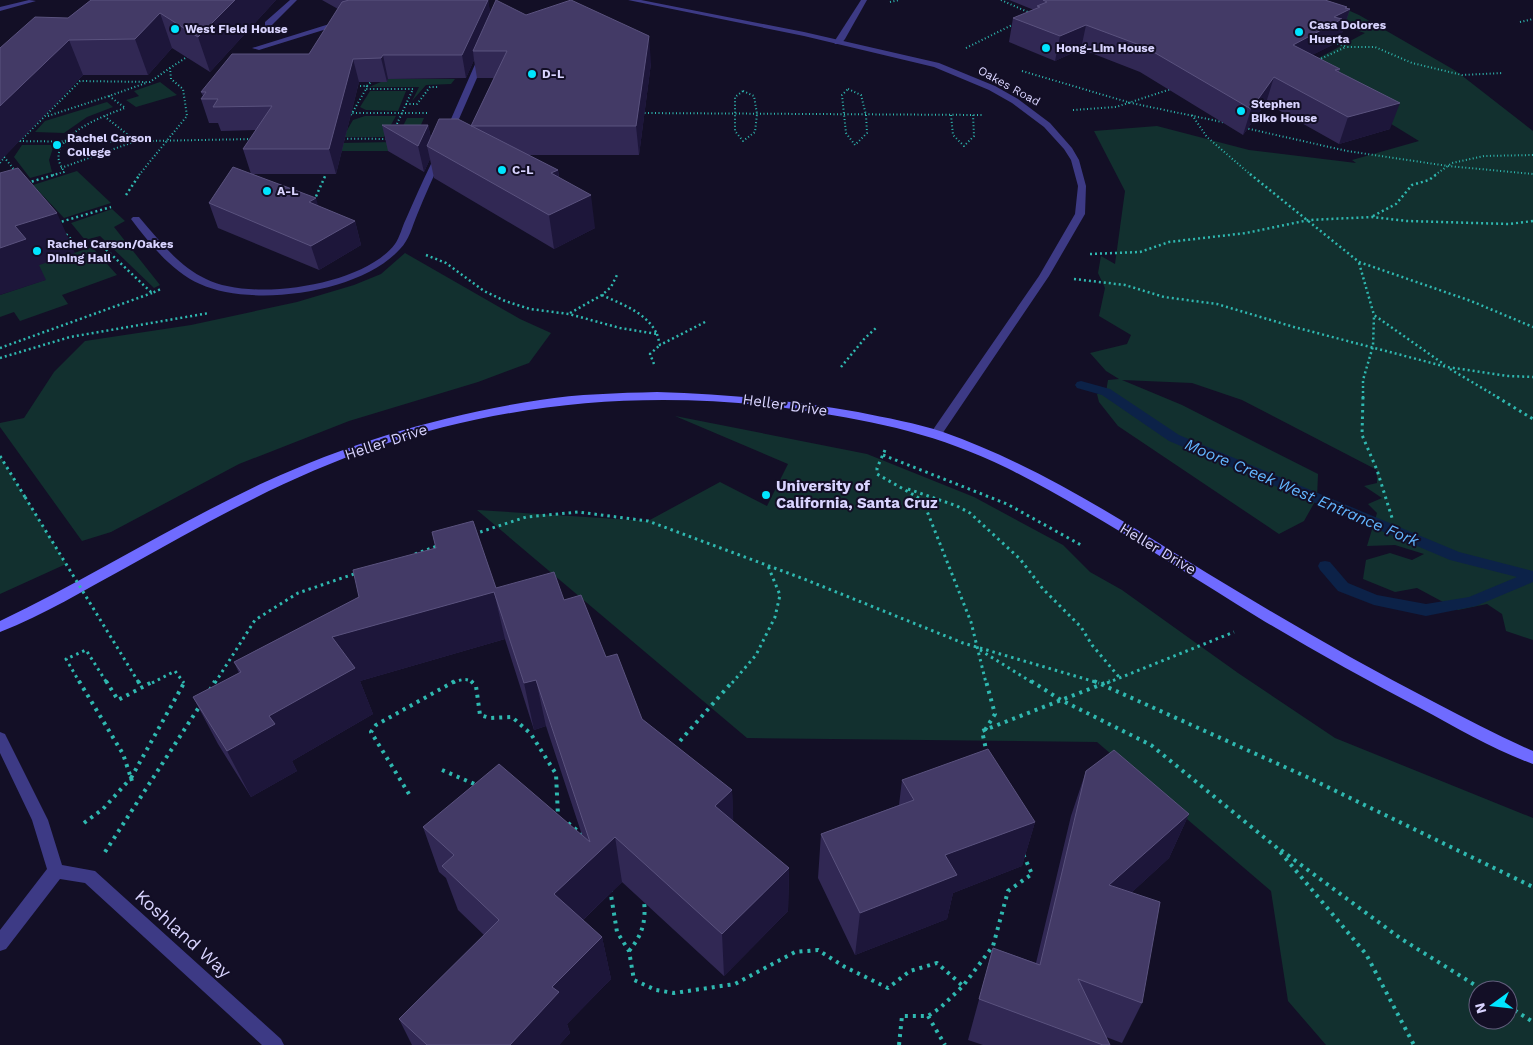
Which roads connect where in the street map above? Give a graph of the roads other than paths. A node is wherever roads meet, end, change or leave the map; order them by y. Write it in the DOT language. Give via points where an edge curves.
graph roads {
  1 [pos="294,0"];
  2 [pos="631,0"];
  3 [pos="864,0"];
  4 [pos="33,1"];
  5 [pos="0,9"];
  6 [pos="350,20"];
  7 [pos="268,24"];
  8 [pos="838,42"];
  9 [pos="488,43"];
  10 [pos="256,48"];
  11 [pos="136,219"];
  12 [pos="936,434"];
  13 [pos="0,627"];
  14 [pos="0,738"];
  15 [pos="1533,758"];
  16 [pos="56,871"];
  17 [pos="0,943"];
  18 [pos="275,1045"];
  1 -- 7 [label="street"];
  2 -- 8 [label="street, Oakes Road"];
  3 -- 8 [label="street"];
  4 -- 5 [label="street"];
  6 -- 10 [label="street"];
  8 -- 12 [label="street, Oakes Road" via="936,65 992,88 1047,125 1076,160 1082,186 1080,214 1044,276"];
  9 -- 11 [label="street" via="398,246 378,265 319,288 245,291 206,283 187,273"];
  12 -- 13 [label="main road, Heller Drive" via="898,423 812,408 749,398 698,395 582,397 502,410 370,445 259,490"];
  12 -- 15 [label="main road, Heller Drive" via="1038,479 1361,671"];
  14 -- 16 [label="street" via="40,820"];
  16 -- 17 [label="street"];
  16 -- 18 [label="street, Koshland Way" via="89,876"];
}
